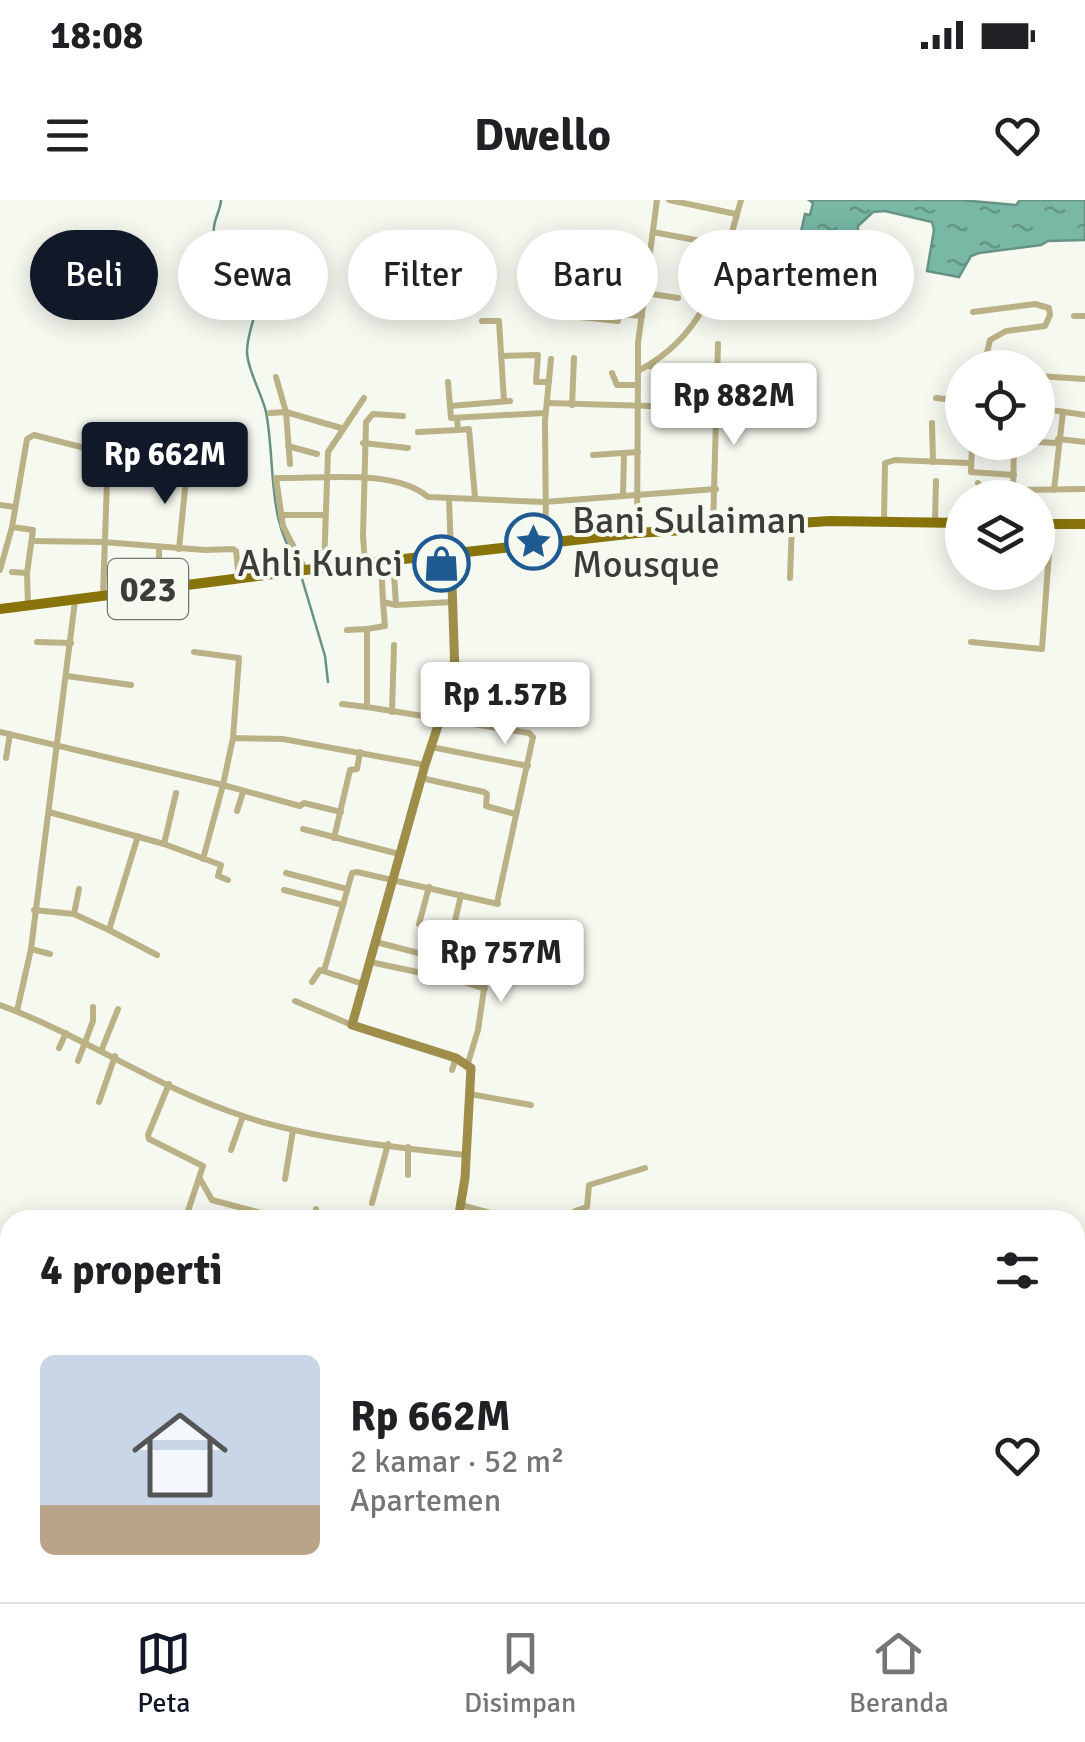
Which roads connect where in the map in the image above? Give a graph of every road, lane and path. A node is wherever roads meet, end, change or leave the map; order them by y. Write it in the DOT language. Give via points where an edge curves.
graph roads {
  1 [pos="658,200"];
  2 [pos="669,200"];
  3 [pos="740,200"];
  4 [pos="737,214"];
  5 [pos="652,230"];
  6 [pos="732,230"];
  7 [pos="658,295"];
  8 [pos="678,298"];
  9 [pos="973,312"];
  10 [pos="1074,316"];
  11 [pos="1085,316"];
  12 [pos="642,320"];
  13 [pos="697,320"];
  14 [pos="482,322"];
  15 [pos="718,344"];
  16 [pos="988,350"];
  17 [pos="502,356"];
  18 [pos="574,358"];
  19 [pos="551,359"];
  20 [pos="648,366"];
  21 [pos="638,372"];
  22 [pos="612,373"];
  23 [pos="716,376"];
  24 [pos="276,377"];
  25 [pos="1055,377"];
  26 [pos="1085,379"];
  27 [pos="448,382"];
  28 [pos="550,382"];
  29 [pos="756,382"];
  30 [pos="638,385"];
  31 [pos="364,398"];
  32 [pos="936,398"];
  33 [pos="945,399"];
  34 [pos="548,403"];
  35 [pos="639,404"];
  36 [pos="572,405"];
  37 [pos="450,406"];
  38 [pos="715,407"];
  39 [pos="751,409"];
  40 [pos="1055,411"];
  41 [pos="286,412"];
  42 [pos="1063,412"];
  43 [pos="270,413"];
  44 [pos="545,413"];
  45 [pos="1085,415"];
  46 [pos="404,416"];
  47 [pos="457,419"];
  48 [pos="932,423"];
  49 [pos="341,428"];
  50 [pos="458,430"];
  51 [pos="418,432"];
  52 [pos="1057,441"];
  53 [pos="1085,442"];
  54 [pos="363,443"];
  55 [pos="288,446"];
  56 [pos="408,448"];
  57 [pos="638,452"];
  58 [pos="108,454"];
  59 [pos="316,454"];
  60 [pos="624,454"];
  61 [pos="593,455"];
  62 [pos="969,460"];
  63 [pos="1014,460"];
  64 [pos="933,462"];
  65 [pos="969,463"];
  66 [pos="290,464"];
  67 [pos="187,470"];
  68 [pos="146,472"];
  69 [pos="1014,475"];
  70 [pos="324,478"];
  71 [pos="363,479"];
  72 [pos="1014,480"];
  73 [pos="1055,480"];
  74 [pos="936,481"];
  75 [pos="716,489"];
  76 [pos="1085,489"];
  77 [pos="1055,490"];
  78 [pos="636,494"];
  79 [pos="623,495"];
  80 [pos="475,497"];
  81 [pos="449,498"];
  82 [pos="544,502"];
  83 [pos="0,505"];
  84 [pos="14,507"];
  85 [pos="281,515"];
  86 [pos="324,516"];
  87 [pos="884,522"];
  88 [pos="935,522"];
  89 [pos="945,522"];
  90 [pos="792,523"];
  91 [pos="1055,524"];
  92 [pos="1085,524"];
  93 [pos="12,527"];
  94 [pos="713,528"];
  95 [pos="637,533"];
  96 [pos="32,540"];
  97 [pos="102,542"];
  98 [pos="546,544"];
  99 [pos="160,546"];
  100 [pos="179,548"];
  101 [pos="451,554"];
  102 [pos="387,561"];
  103 [pos="365,564"];
  104 [pos="324,567"];
  105 [pos="0,570"];
  106 [pos="302,570"];
  107 [pos="12,572"];
  108 [pos="27,573"];
  109 [pos="239,578"];
  110 [pos="790,578"];
  111 [pos="160,588"];
  112 [pos="1047,590"];
  113 [pos="103,596"];
  114 [pos="75,600"];
  115 [pos="384,602"];
  116 [pos="452,602"];
  117 [pos="28,605"];
  118 [pos="396,605"];
  119 [pos="0,609"];
  120 [pos="367,629"];
  121 [pos="347,630"];
  122 [pos="37,642"];
  123 [pos="971,642"];
  124 [pos="71,643"];
  125 [pos="394,645"];
  126 [pos="194,652"];
  127 [pos="66,676"];
  128 [pos="131,685"];
  129 [pos="342,704"];
  130 [pos="367,707"];
  131 [pos="392,712"];
  132 [pos="440,717"];
  133 [pos="0,732"];
  134 [pos="10,734"];
  135 [pos="233,738"];
  136 [pos="55,743"];
  137 [pos="431,748"];
  138 [pos="360,752"];
  139 [pos="6,758"];
  140 [pos="425,766"];
  141 [pos="528,766"];
  142 [pos="422,778"];
  143 [pos="223,785"];
  144 [pos="243,792"];
  145 [pos="176,793"];
  146 [pos="49,812"];
  147 [pos="237,812"];
  148 [pos="341,812"];
  149 [pos="515,814"];
  150 [pos="303,829"];
  151 [pos="138,836"];
  152 [pos="334,838"];
  153 [pos="164,844"];
  154 [pos="399,854"];
  155 [pos="204,859"];
  156 [pos="286,873"];
  157 [pos="228,880"];
  158 [pos="394,881"];
  159 [pos="429,887"];
  160 [pos="79,889"];
  161 [pos="347,889"];
  162 [pos="284,890"];
  163 [pos="461,894"];
  164 [pos="343,905"];
  165 [pos="34,910"];
  166 [pos="74,914"];
  167 [pos="420,924"];
  168 [pos="110,930"];
  169 [pos="491,940"];
  170 [pos="376,942"];
  171 [pos="31,948"];
  172 [pos="50,954"];
  173 [pos="157,954"];
  174 [pos="370,962"];
  175 [pos="422,970"];
  176 [pos="324,971"];
  177 [pos="446,975"];
  178 [pos="312,982"];
  179 [pos="363,984"];
  180 [pos="419,987"];
  181 [pos="485,989"];
  182 [pos="295,1001"];
  183 [pos="0,1005"];
  184 [pos="93,1007"];
  185 [pos="118,1009"];
  186 [pos="17,1011"];
  187 [pos="352,1025"];
  188 [pos="66,1032"];
  189 [pos="86,1042"];
  190 [pos="59,1048"];
  191 [pos="102,1049"];
  192 [pos="115,1056"];
  193 [pos="456,1058"];
  194 [pos="78,1060"];
  195 [pos="468,1062"];
  196 [pos="452,1070"];
  197 [pos="169,1084"];
  198 [pos="470,1094"];
  199 [pos="99,1102"];
  200 [pos="531,1106"];
  201 [pos="243,1116"];
  202 [pos="293,1130"];
  203 [pos="388,1144"];
  204 [pos="408,1147"];
  205 [pos="231,1150"];
  206 [pos="461,1155"];
  207 [pos="645,1168"];
  208 [pos="408,1174"];
  209 [pos="200,1179"];
  210 [pos="285,1179"];
  211 [pos="372,1202"];
  212 [pos="461,1205"];
  213 [pos="189,1210"];
  214 [pos="238,1210"];
  215 [pos="460,1210"];
  216 [pos="479,1210"];
  217 [pos="578,1210"];
  1 -- 5 [label="street"];
  2 -- 4 [label="street"];
  3 -- 4 [label="street"];
  4 -- 6 [label="street"];
  7 -- 8 [label="street"];
  9 -- 16 [label="street" via="1049,308 1045,326 1006,331 990,340"];
  10 -- 11 [label="street"];
  12 -- 21 [label="street"];
  13 -- 20 [label="street"];
  14 -- 17 [label="street" via="499,321"];
  15 -- 23 [label="street"];
  17 -- 28 [label="street" via="537,354 536,382"];
  17 -- 37 [label="street" via="507,401"];
  18 -- 36 [label="street"];
  19 -- 28 [label="street"];
  20 -- 21 [label="street"];
  20 -- 23 [label="street"];
  21 -- 30 [label="street"];
  22 -- 30 [label="street" via="617,384"];
  23 -- 29 [label="street"];
  23 -- 38 [label="street"];
  24 -- 41 [label="street"];
  25 -- 26 [label="street"];
  27 -- 37 [label="street"];
  28 -- 34 [label="street"];
  30 -- 35 [label="street"];
  31 -- 49 [label="street"];
  32 -- 33 [label="street"];
  34 -- 36 [label="street"];
  34 -- 44 [label="street"];
  35 -- 36 [label="street"];
  35 -- 38 [label="street"];
  35 -- 57 [label="street"];
  37 -- 47 [label="street"];
  38 -- 39 [label="street"];
  38 -- 75 [label="street"];
  40 -- 42 [label="street"];
  41 -- 43 [label="street"];
  41 -- 49 [label="street"];
  41 -- 55 [label="street"];
  42 -- 45 [label="street"];
  42 -- 52 [label="street"];
  44 -- 47 [label="street"];
  44 -- 82 [label="street"];
  46 -- 54 [label="street" via="368,416"];
  47 -- 50 [label="street"];
  48 -- 64 [label="street"];
  49 -- 70 [label="street"];
  50 -- 51 [label="street"];
  50 -- 80 [label="street" via="470,429"];
  52 -- 53 [label="street"];
  52 -- 73 [label="street"];
  54 -- 56 [label="street"];
  54 -- 71 [label="street"];
  55 -- 59 [label="street"];
  55 -- 66 [label="street"];
  57 -- 60 [label="street"];
  57 -- 78 [label="street"];
  58 -- 68 [label="street" via="136,460"];
  58 -- 84 [label="street" via="30,436"];
  58 -- 97 [label="street"];
  60 -- 61 [label="street"];
  60 -- 79 [label="street"];
  62 -- 65 [label="street"];
  63 -- 69 [label="street"];
  64 -- 65 [label="street"];
  64 -- 87 [label="street" via="885,463"];
  65 -- 69 [label="street" via="974,473"];
  67 -- 100 [label="street"];
  69 -- 72 [label="street"];
  70 -- 71 [label="street"];
  70 -- 85 [label="street" via="276,478"];
  70 -- 86 [label="street"];
  71 -- 81 [label="street"];
  71 -- 103 [label="street"];
  74 -- 88 [label="street"];
  75 -- 78 [label="street"];
  75 -- 94 [label="street"];
  76 -- 77 [label="street"];
  78 -- 79 [label="street"];
  78 -- 95 [label="street"];
  79 -- 82 [label="street"];
  80 -- 81 [label="street"];
  80 -- 82 [label="street"];
  81 -- 101 [label="street"];
  82 -- 98 [label="street"];
  83 -- 84 [label="street"];
  84 -- 93 [label="street"];
  85 -- 86 [label="street"];
  85 -- 106 [label="street"];
  86 -- 104 [label="street"];
  87 -- 88 [label="main road, 023"];
  87 -- 90 [label="main road, 023"];
  88 -- 89 [label="main road, 023"];
  90 -- 94 [label="main road, 023"];
  90 -- 110 [label="street"];
  91 -- 92 [label="main road"];
  93 -- 96 [label="street" via="32,529"];
  93 -- 105 [label="street"];
  94 -- 95 [label="main road, 023"];
  95 -- 98 [label="main road, 023"];
  96 -- 97 [label="street"];
  96 -- 108 [label="street"];
  97 -- 99 [label="street"];
  97 -- 113 [label="street"];
  98 -- 101 [label="main road, 023"];
  99 -- 100 [label="street"];
  99 -- 111 [label="street"];
  100 -- 109 [label="street" via="234,549"];
  101 -- 102 [label="main road, 023"];
  101 -- 116 [label="street"];
  102 -- 103 [label="main road, 023"];
  102 -- 115 [label="street"];
  102 -- 118 [label="street"];
  103 -- 104 [label="main road, 023"];
  104 -- 106 [label="main road, 023"];
  106 -- 109 [label="main road, 023"];
  107 -- 108 [label="street"];
  108 -- 117 [label="street"];
  109 -- 111 [label="main road, 023"];
  111 -- 113 [label="main road, 023"];
  112 -- 123 [label="street" via="1042,649"];
  113 -- 114 [label="main road, 023"];
  114 -- 117 [label="main road, 023"];
  114 -- 124 [label="street"];
  115 -- 118 [label="street"];
  115 -- 120 [label="street" via="385,626"];
  116 -- 118 [label="street"];
  116 -- 132 [label="street" via="455,674"];
  117 -- 119 [label="main road, 023"];
  120 -- 121 [label="street"];
  120 -- 130 [label="street"];
  122 -- 124 [label="street"];
  124 -- 127 [label="street"];
  125 -- 131 [label="street"];
  126 -- 135 [label="street" via="239,658"];
  127 -- 128 [label="street"];
  127 -- 136 [label="street"];
  129 -- 130 [label="street"];
  130 -- 131 [label="street"];
  131 -- 132 [label="street"];
  132 -- 137 [label="street"];
  132 -- 141 [label="street" via="532,735"];
  133 -- 134 [label="street"];
  134 -- 136 [label="street"];
  134 -- 139 [label="street"];
  135 -- 138 [label="street"];
  135 -- 143 [label="street"];
  136 -- 143 [label="street"];
  136 -- 146 [label="street"];
  137 -- 140 [label="street"];
  137 -- 141 [label="street"];
  138 -- 140 [label="street"];
  138 -- 148 [label="street"];
  140 -- 142 [label="street"];
  141 -- 149 [label="street"];
  142 -- 149 [label="street" via="484,792 486,806"];
  142 -- 154 [label="street"];
  143 -- 144 [label="street"];
  143 -- 155 [label="street"];
  144 -- 147 [label="street"];
  144 -- 148 [label="street"];
  145 -- 153 [label="street"];
  146 -- 151 [label="street"];
  146 -- 165 [label="street"];
  148 -- 152 [label="street"];
  149 -- 163 [label="street" via="497,904"];
  150 -- 152 [label="street"];
  151 -- 153 [label="street"];
  151 -- 168 [label="street"];
  152 -- 154 [label="street"];
  153 -- 155 [label="street"];
  154 -- 158 [label="street"];
  155 -- 157 [label="street" via="220,865 219,877"];
  156 -- 161 [label="street"];
  158 -- 159 [label="street"];
  158 -- 161 [label="street" via="354,872"];
  158 -- 170 [label="street"];
  159 -- 163 [label="street"];
  159 -- 167 [label="street"];
  160 -- 166 [label="street"];
  161 -- 164 [label="street"];
  162 -- 164 [label="street"];
  163 -- 177 [label="street"];
  164 -- 176 [label="street"];
  165 -- 166 [label="street"];
  165 -- 171 [label="street"];
  166 -- 168 [label="street"];
  168 -- 173 [label="street"];
  169 -- 181 [label="street"];
  170 -- 174 [label="street"];
  170 -- 175 [label="street" via="426,954"];
  171 -- 172 [label="street"];
  171 -- 186 [label="street"];
  174 -- 175 [label="street"];
  174 -- 179 [label="street"];
  175 -- 177 [label="street"];
  175 -- 180 [label="street"];
  176 -- 178 [label="street"];
  176 -- 179 [label="street"];
  177 -- 181 [label="street"];
  179 -- 187 [label="street"];
  181 -- 195 [label="street"];
  182 -- 187 [label="street"];
  183 -- 186 [label="street"];
  184 -- 189 [label="street"];
  185 -- 191 [label="street"];
  186 -- 188 [label="street"];
  187 -- 193 [label="street"];
  188 -- 189 [label="street"];
  188 -- 190 [label="street"];
  189 -- 191 [label="street"];
  189 -- 194 [label="street"];
  191 -- 192 [label="street"];
  192 -- 197 [label="street"];
  192 -- 199 [label="street"];
  193 -- 195 [label="street"];
  193 -- 196 [label="street"];
  195 -- 198 [label="street"];
  197 -- 201 [label="street"];
  197 -- 209 [label="street" via="148,1137 201,1163"];
  198 -- 200 [label="street"];
  198 -- 206 [label="street"];
  201 -- 202 [label="street"];
  201 -- 205 [label="street"];
  202 -- 203 [label="street"];
  202 -- 210 [label="street"];
  203 -- 204 [label="street"];
  203 -- 211 [label="street"];
  204 -- 206 [label="street"];
  204 -- 208 [label="street"];
  206 -- 212 [label="street"];
  207 -- 217 [label="street" via="592,1183 587,1208"];
  209 -- 213 [label="street"];
  209 -- 214 [label="street" via="212,1200"];
  212 -- 215 [label="street"];
  212 -- 216 [label="street"];
}
